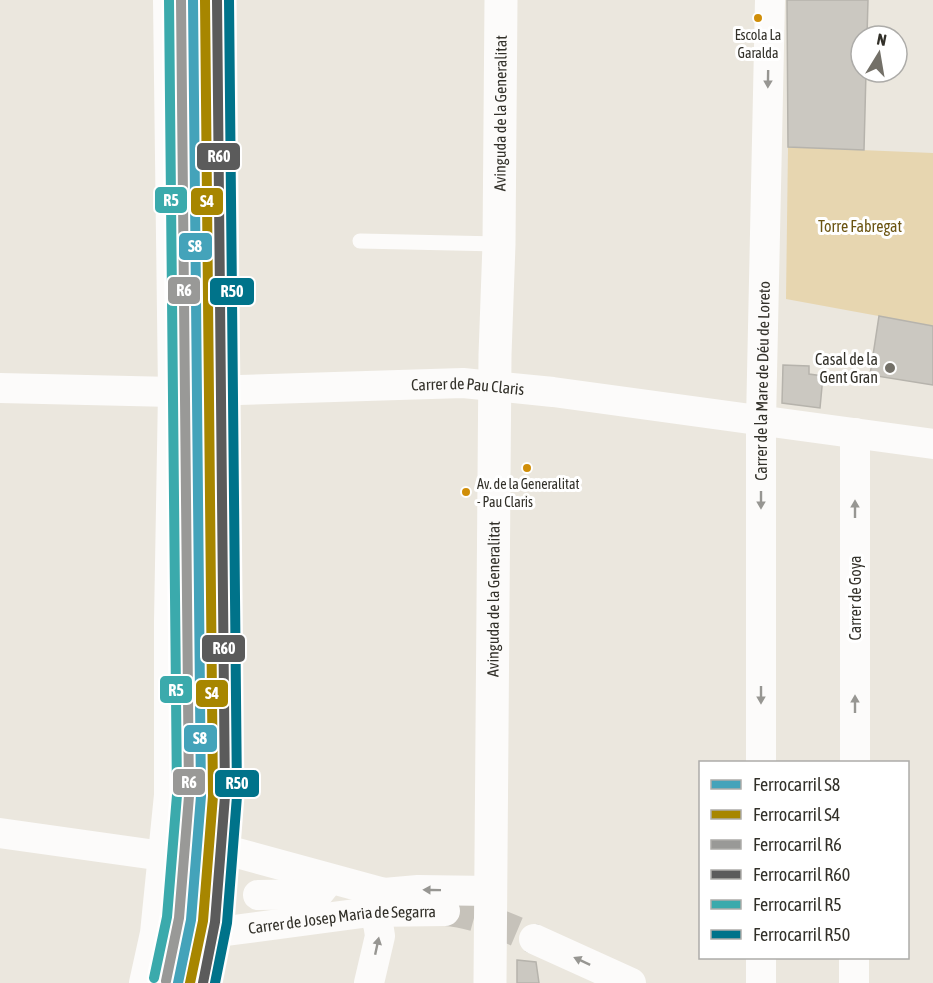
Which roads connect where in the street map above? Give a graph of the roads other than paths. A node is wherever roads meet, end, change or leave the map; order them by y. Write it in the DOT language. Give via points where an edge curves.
graph roads {
  1 [pos="168,0"];
  2 [pos="198,0"];
  3 [pos="216,0"];
  4 [pos="501,0"];
  5 [pos="770,0"];
  6 [pos="180,157"];
  7 [pos="360,241"];
  8 [pos="499,243"];
  9 [pos="494,386"];
  10 [pos="0,388"];
  11 [pos="194,391"];
  12 [pos="761,421"];
  13 [pos="855,433"];
  14 [pos="933,444"];
  15 [pos="761,761"];
  16 [pos="855,761"];
  17 [pos="0,833"];
  18 [pos="215,848"];
  19 [pos="163,856"];
  20 [pos="330,879"];
  21 [pos="491,891"];
  22 [pos="220,897"];
  23 [pos="370,912"];
  24 [pos="446,912"];
  25 [pos="203,934"];
  26 [pos="534,939"];
  27 [pos="761,959"];
  28 [pos="854,959"];
  29 [pos="144,983"];
  30 [pos="180,983"];
  31 [pos="195,983"];
  32 [pos="369,983"];
  33 [pos="490,983"];
  34 [pos="631,983"];
  35 [pos="761,983"];
  36 [pos="854,983"];
  1 -- 6 [label="street"];
  2 -- 6 [label="street" via="199,132"];
  3 -- 11 [label="street" via="214,275"];
  4 -- 8 [label="main road, Avinguda de la Generalitat"];
  5 -- 12 [label="street, Carrer de la Mare de Déu de Loreto, one-way"];
  6 -- 11 [label="street"];
  7 -- 8 [label="lane"];
  8 -- 9 [label="main road, Avinguda de la Generalitat"];
  9 -- 11 [label="street, Carrer de Pau Claris" via="463,383"];
  9 -- 12 [label="street, Carrer de Pau Claris"];
  9 -- 21 [label="main road, Avinguda de la Generalitat"];
  10 -- 11 [label="street, Carrer de Pau Claris"];
  11 -- 18 [label="street" via="225,623"];
  11 -- 19 [label="street" via="169,622 169,795"];
  11 -- 22 [label="street" via="199,578"];
  12 -- 13 [label="street, Carrer de Pau Claris"];
  12 -- 15 [label="street, Carrer de la Mare de Déu de Loreto, one-way"];
  13 -- 14 [label="street, Carrer de Pau Claris"];
  16 -- 13 [label="street, Carrer de Goya, one-way"];
  17 -- 19 [label="street"];
  18 -- 20 [label="street"];
  18 -- 22 [label="street"];
  19 -- 29 [label="street" via="155,933"];
  21 -- 20 [label="street, one-way" via="384,892"];
  20 -- 22 [label="street" via="318,894"];
  21 -- 33 [label="main road, Avinguda de la Generalitat"];
  22 -- 25 [label="street"];
  22 -- 30 [label="street" via="182,970"];
  23 -- 24 [label="street, Carrer de Josep Maria de Segarra"];
  23 -- 25 [label="street, Carrer de Josep Maria de Segarra"];
  32 -- 23 [label="street, one-way" via="380,936 378,923"];
  25 -- 31 [label="street"];
  34 -- 26 [label="street, one-way"];
  27 -- 35 [label="street"];
  28 -- 36 [label="street"];
}
